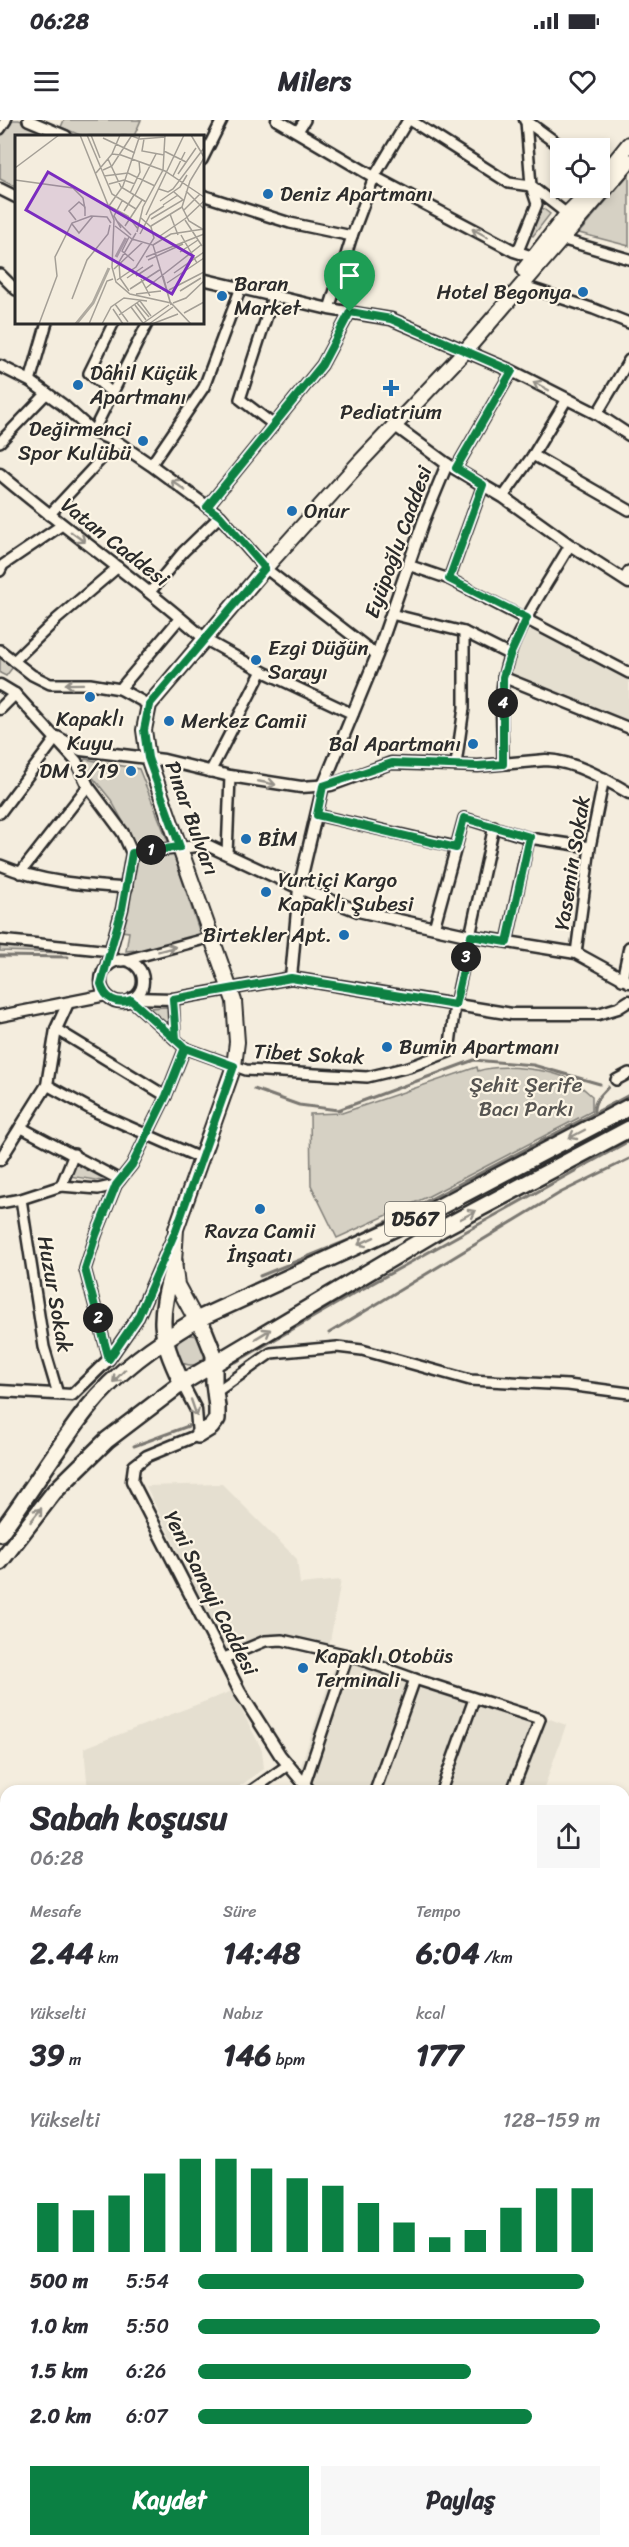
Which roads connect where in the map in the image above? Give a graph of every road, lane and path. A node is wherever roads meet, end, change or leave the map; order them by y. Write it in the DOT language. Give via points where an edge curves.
graph roads {
  1 [pos="6,120"];
  2 [pos="28,120"];
  3 [pos="57,120"];
  4 [pos="222,120"];
  5 [pos="277,120"];
  6 [pos="304,120"];
  7 [pos="409,120"];
  8 [pos="526,120"];
  9 [pos="0,129"];
  10 [pos="53,131"];
  11 [pos="298,131"];
  12 [pos="63,135"];
  13 [pos="550,138"];
  14 [pos="629,144"];
  15 [pos="204,156"];
  16 [pos="629,161"];
  17 [pos="610,167"];
  18 [pos="374,177"];
  19 [pos="531,186"];
  20 [pos="0,189"];
  21 [pos="15,196"];
  22 [pos="204,196"];
  23 [pos="583,198"];
  24 [pos="567,214"];
  25 [pos="352,236"];
  26 [pos="561,239"];
  27 [pos="518,251"];
  28 [pos="533,257"];
  29 [pos="629,259"];
  30 [pos="0,274"];
  31 [pos="204,280"];
  32 [pos="521,285"];
  33 [pos="15,289"];
  34 [pos="240,290"];
  35 [pos="273,297"];
  36 [pos="329,309"];
  37 [pos="350,312"];
  38 [pos="629,322"];
  39 [pos="46,324"];
  40 [pos="113,324"];
  41 [pos="146,324"];
  42 [pos="466,350"];
  43 [pos="629,360"];
  44 [pos="0,366"];
  45 [pos="512,371"];
  46 [pos="30,381"];
  47 [pos="47,393"];
  48 [pos="112,393"];
  49 [pos="567,399"];
  50 [pos="597,414"];
  51 [pos="274,425"];
  52 [pos="394,425"];
  53 [pos="93,432"];
  54 [pos="629,435"];
  55 [pos="0,442"];
  56 [pos="117,442"];
  57 [pos="533,455"];
  58 [pos="151,465"];
  59 [pos="452,466"];
  60 [pos="0,474"];
  61 [pos="483,485"];
  62 [pos="503,497"];
  63 [pos="207,507"];
  64 [pos="629,510"];
  65 [pos="49,515"];
  66 [pos="220,516"];
  67 [pos="62,525"];
  68 [pos="570,545"];
  69 [pos="408,565"];
  70 [pos="1,566"];
  71 [pos="118,567"];
  72 [pos="265,568"];
  73 [pos="627,578"];
  74 [pos="449,579"];
  75 [pos="150,592"];
  76 [pos="391,614"];
  77 [pos="180,618"];
  78 [pos="527,618"];
  79 [pos="464,632"];
  80 [pos="206,640"];
  81 [pos="0,650"];
  82 [pos="377,655"];
  83 [pos="510,655"];
  84 [pos="14,661"];
  85 [pos="262,671"];
  86 [pos="629,673"];
  87 [pos="503,677"];
  88 [pos="0,685"];
  89 [pos="120,689"];
  90 [pos="15,694"];
  91 [pos="149,705"];
  92 [pos="0,710"];
  93 [pos="353,714"];
  94 [pos="629,728"];
  95 [pos="57,737"];
  96 [pos="148,758"];
  97 [pos="503,764"];
  98 [pos="456,765"];
  99 [pos="210,772"];
  100 [pos="230,776"];
  101 [pos="604,778"];
  102 [pos="88,786"];
  103 [pos="323,786"];
  104 [pos="629,793"];
  105 [pos="0,813"];
  106 [pos="317,815"];
  107 [pos="494,826"];
  108 [pos="530,837"];
  109 [pos="180,847"];
  110 [pos="590,847"];
  111 [pos="456,848"];
  112 [pos="132,853"];
  113 [pos="226,854"];
  114 [pos="0,865"];
  115 [pos="20,873"];
  116 [pos="127,888"];
  117 [pos="299,888"];
  118 [pos="434,927"];
  119 [pos="471,936"];
  120 [pos="212,937"];
  121 [pos="0,940"];
  122 [pos="507,942"];
  123 [pos="629,947"];
  124 [pos="111,951"];
  125 [pos="576,953"];
  126 [pos="122,961"];
  127 [pos="106,967"];
  128 [pos="291,978"];
  129 [pos="626,981"];
  130 [pos="231,990"];
  131 [pos="106,995"];
  132 [pos="132,999"];
  133 [pos="173,999"];
  134 [pos="629,1002"];
  135 [pos="68,1004"];
  136 [pos="455,1005"];
  137 [pos="0,1016"];
  138 [pos="56,1029"];
  139 [pos="176,1039"];
  140 [pos="185,1048"];
  141 [pos="234,1066"];
  142 [pos="629,1073"];
  143 [pos="616,1080"];
  144 [pos="47,1085"];
  145 [pos="166,1096"];
  146 [pos="629,1107"];
  147 [pos="20,1127"];
  148 [pos="629,1129"];
  149 [pos="147,1133"];
  150 [pos="74,1154"];
  151 [pos="1,1157"];
  152 [pos="200,1158"];
  153 [pos="118,1183"];
  154 [pos="61,1185"];
  155 [pos="21,1199"];
  156 [pos="0,1203"];
  157 [pos="176,1230"];
  158 [pos="174,1262"];
  159 [pos="196,1320"];
  160 [pos="165,1339"];
  161 [pos="109,1359"];
  162 [pos="213,1364"];
  163 [pos="182,1383"];
  164 [pos="0,1391"];
  165 [pos="216,1392"];
  166 [pos="629,1393"];
  167 [pos="58,1394"];
  168 [pos="198,1436"];
  169 [pos="0,1532"];
  170 [pos="0,1562"];
  171 [pos="348,1655"];
  172 [pos="222,1659"];
  173 [pos="415,1679"];
  174 [pos="474,1699"];
  175 [pos="288,1765"];
  176 [pos="260,1785"];
  177 [pos="305,1785"];
  178 [pos="308,1785"];
  179 [pos="377,1785"];
  180 [pos="443,1785"];
  181 [pos="514,1785"];
  1 -- 9 [label="street"];
  2 -- 10 [label="street"];
  3 -- 10 [label="street"];
  4 -- 15 [label="street"];
  5 -- 11 [label="street"];
  6 -- 11 [label="street"];
  7 -- 18 [label="street"];
  7 -- 19 [label="street" via="509,183"];
  8 -- 13 [label="street"];
  8 -- 19 [label="street"];
  10 -- 12 [label="street"];
  11 -- 18 [label="street"];
  14 -- 17 [label="main road"];
  16 -- 26 [label="main road"];
  18 -- 25 [label="street"];
  27 -- 18 [label="street, one-way"];
  19 -- 24 [label="street"];
  19 -- 27 [label="street" via="537,204"];
  20 -- 21 [label="street"];
  22 -- 25 [label="street" via="290,223"];
  23 -- 24 [label="main road"];
  24 -- 28 [label="main road"];
  25 -- 36 [label="street"];
  26 -- 29 [label="street"];
  26 -- 32 [label="main road"];
  27 -- 28 [label="street"];
  28 -- 42 [label="main road"];
  30 -- 33 [label="street"];
  31 -- 34 [label="street"];
  32 -- 38 [label="street"];
  32 -- 42 [label="main road"];
  34 -- 35 [label="street"];
  34 -- 58 [label="street" via="204,387"];
  35 -- 36 [label="street"];
  35 -- 51 [label="street" via="240,399"];
  36 -- 37 [label="street"];
  37 -- 42 [label="street" via="391,319"];
  37 -- 51 [label="street" via="322,365"];
  39 -- 46 [label="street"];
  40 -- 48 [label="street" via="89,373"];
  41 -- 48 [label="street"];
  42 -- 45 [label="street"];
  42 -- 52 [label="main road"];
  43 -- 50 [label="street"];
  44 -- 46 [label="street"];
  49 -- 45 [label="street, one-way"];
  45 -- 59 [label="street"];
  46 -- 47 [label="street"];
  47 -- 53 [label="street"];
  47 -- 55 [label="street"];
  48 -- 53 [label="street"];
  49 -- 50 [label="street"];
  49 -- 57 [label="street"];
  50 -- 54 [label="street"];
  51 -- 63 [label="street"];
  52 -- 59 [label="street"];
  52 -- 72 [label="main road"];
  53 -- 56 [label="street"];
  56 -- 58 [label="street"];
  56 -- 65 [label="street"];
  57 -- 62 [label="street"];
  57 -- 64 [label="street"];
  63 -- 58 [label="street, one-way"];
  59 -- 61 [label="street"];
  59 -- 69 [label="street, Eyüpoğlu Caddesi"];
  60 -- 65 [label="street, Vatan Caddesi"];
  61 -- 62 [label="street"];
  61 -- 74 [label="street"];
  62 -- 68 [label="street"];
  63 -- 66 [label="street"];
  65 -- 67 [label="street, Vatan Caddesi"];
  66 -- 72 [label="street"];
  66 -- 75 [label="street"];
  67 -- 70 [label="street"];
  67 -- 71 [label="street, Vatan Caddesi, one-way"];
  68 -- 73 [label="street"];
  68 -- 78 [label="street"];
  69 -- 74 [label="street"];
  69 -- 76 [label="street, Eyüpoğlu Caddesi"];
  71 -- 75 [label="street, Vatan Caddesi"];
  71 -- 84 [label="street"];
  72 -- 80 [label="main road"];
  72 -- 82 [label="street"];
  74 -- 78 [label="street"];
  75 -- 77 [label="street, Vatan Caddesi"];
  76 -- 79 [label="street"];
  76 -- 82 [label="street, Eyüpoğlu Caddesi"];
  77 -- 80 [label="street, Vatan Caddesi"];
  77 -- 89 [label="street"];
  78 -- 83 [label="street"];
  78 -- 86 [label="street"];
  79 -- 83 [label="street"];
  79 -- 98 [label="street" via="464,708"];
  80 -- 85 [label="street"];
  80 -- 91 [label="main road"];
  81 -- 84 [label="street"];
  82 -- 93 [label="street, Eyüpoğlu Caddesi"];
  83 -- 87 [label="street"];
  89 -- 84 [label="street, one-way" via="50,684"];
  85 -- 93 [label="street"];
  85 -- 99 [label="street"];
  87 -- 94 [label="street"];
  87 -- 97 [label="street"];
  88 -- 90 [label="street"];
  89 -- 91 [label="street"];
  90 -- 92 [label="street"];
  90 -- 95 [label="street"];
  91 -- 96 [label="main road, Pınar Bulvarı" via="144,730"];
  93 -- 103 [label="street, Eyüpoğlu Caddesi"];
  95 -- 96 [label="street" via="81,750"];
  95 -- 102 [label="street" via="76,761"];
  95 -- 105 [label="street"];
  96 -- 99 [label="street"];
  96 -- 109 [label="main road, Pınar Bulvarı"];
  97 -- 98 [label="street"];
  97 -- 101 [label="street" via="555,760"];
  98 -- 103 [label="street" via="392,763"];
  99 -- 100 [label="street"];
  100 -- 103 [label="street, one-way" via="285,786"];
  100 -- 113 [label="street"];
  101 -- 104 [label="street"];
  101 -- 110 [label="street, Yasemin Sokak"];
  102 -- 112 [label="street" via="112,816"];
  102 -- 115 [label="street"];
  103 -- 106 [label="street, Eyüpoğlu Caddesi"];
  106 -- 111 [label="street"];
  106 -- 117 [label="street, Eyüpoğlu Caddesi"];
  107 -- 108 [label="street"];
  107 -- 111 [label="street" via="464,818"];
  107 -- 119 [label="street"];
  108 -- 110 [label="street"];
  108 -- 122 [label="street"];
  109 -- 112 [label="street"];
  109 -- 113 [label="street" via="207,845"];
  109 -- 120 [label="main road, Pınar Bulvarı"];
  110 -- 125 [label="street, Yasemin Sokak"];
  111 -- 118 [label="street"];
  112 -- 116 [label="street"];
  113 -- 117 [label="street"];
  114 -- 115 [label="street"];
  115 -- 116 [label="street" via="69,884"];
  116 -- 124 [label="street"];
  117 -- 118 [label="street" via="358,911"];
  117 -- 128 [label="street, Eyüpoğlu Caddesi"];
  118 -- 119 [label="street"];
  119 -- 122 [label="street"];
  119 -- 136 [label="street"];
  126 -- 120 [label="street, one-way"];
  120 -- 130 [label="main road, Pınar Bulvarı"];
  121 -- 124 [label="street"];
  122 -- 125 [label="street"];
  123 -- 129 [label="street"];
  124 -- 127 [label="street"];
  125 -- 129 [label="street"];
  126 -- 127 [label="street"];
  126 -- 132 [label="street" via="135,965 142,977 140,990"];
  127 -- 131 [label="street" via="101,978"];
  128 -- 130 [label="street"];
  128 -- 136 [label="street"];
  130 -- 133 [label="street"];
  130 -- 141 [label="main road, Pınar Bulvarı" via="237,1042"];
  131 -- 132 [label="street" via="118,1002"];
  131 -- 135 [label="street"];
  132 -- 133 [label="street"];
  132 -- 139 [label="street"];
  133 -- 139 [label="street"];
  134 -- 136 [label="street" via="598,1014 512,1014"];
  135 -- 137 [label="street"];
  135 -- 138 [label="street"];
  136 -- 141 [label="street, Tibet Sokak" via="449,1052 409,1067 366,1077"];
  138 -- 144 [label="street"];
  138 -- 145 [label="street"];
  139 -- 140 [label="street"];
  140 -- 141 [label="street, Tibet Sokak"];
  140 -- 145 [label="street"];
  141 -- 152 [label="main road, Pınar Bulvarı"];
  142 -- 143 [label="street"];
  144 -- 147 [label="street"];
  144 -- 149 [label="street"];
  145 -- 149 [label="street"];
  146 -- 159 [label="highway, D567, one-way" via="424,1215"];
  147 -- 150 [label="street"];
  147 -- 151 [label="street"];
  162 -- 148 [label="highway, D567, one-way" via="441,1229"];
  149 -- 152 [label="street"];
  149 -- 153 [label="street" via="132,1165"];
  150 -- 153 [label="street"];
  150 -- 154 [label="street"];
  152 -- 157 [label="main road, Pınar Bulvarı"];
  153 -- 154 [label="street" via="98,1189"];
  153 -- 161 [label="street" via="85,1269"];
  154 -- 155 [label="street"];
  155 -- 156 [label="street"];
  155 -- 167 [label="street, Huzur Sokak" via="44,1347"];
  157 -- 158 [label="main road, Pınar Bulvarı"];
  157 -- 161 [label="street" via="138,1317"];
  158 -- 159 [label="main road, Pınar Bulvarı" via="177,1285"];
  158 -- 160 [label="highway" via="162,1312"];
  159 -- 160 [label="highway, D567"];
  159 -- 162 [label="highway" via="211,1343"];
  160 -- 163 [label="highway"];
  160 -- 169 [label="highway, D567, one-way" via="126,1369 88,1408"];
  161 -- 167 [label="street" via="72,1395"];
  162 -- 163 [label="highway, D567"];
  162 -- 165 [label="highway"];
  163 -- 168 [label="street, one-way" via="196,1410"];
  170 -- 163 [label="highway, D567, one-way" via="61,1485 107,1440"];
  164 -- 167 [label="street"];
  165 -- 166 [label="street" via="271,1353 337,1347 362,1350 470,1380 568,1385"];
  165 -- 168 [label="highway" via="217,1419"];
  168 -- 172 [label="street, Yeni Sanayi Caddesi" via="141,1459 134,1466 132,1481"];
  171 -- 172 [label="street" via="282,1640 265,1641"];
  171 -- 173 [label="street"];
  171 -- 178 [label="street"];
  172 -- 175 [label="street, Yeni Sanayi Caddesi"];
  173 -- 174 [label="street"];
  173 -- 179 [label="street"];
  174 -- 180 [label="street"];
  174 -- 181 [label="street" via="540,1719"];
  175 -- 176 [label="street"];
  175 -- 177 [label="street, Yeni Sanayi Caddesi"];
}
